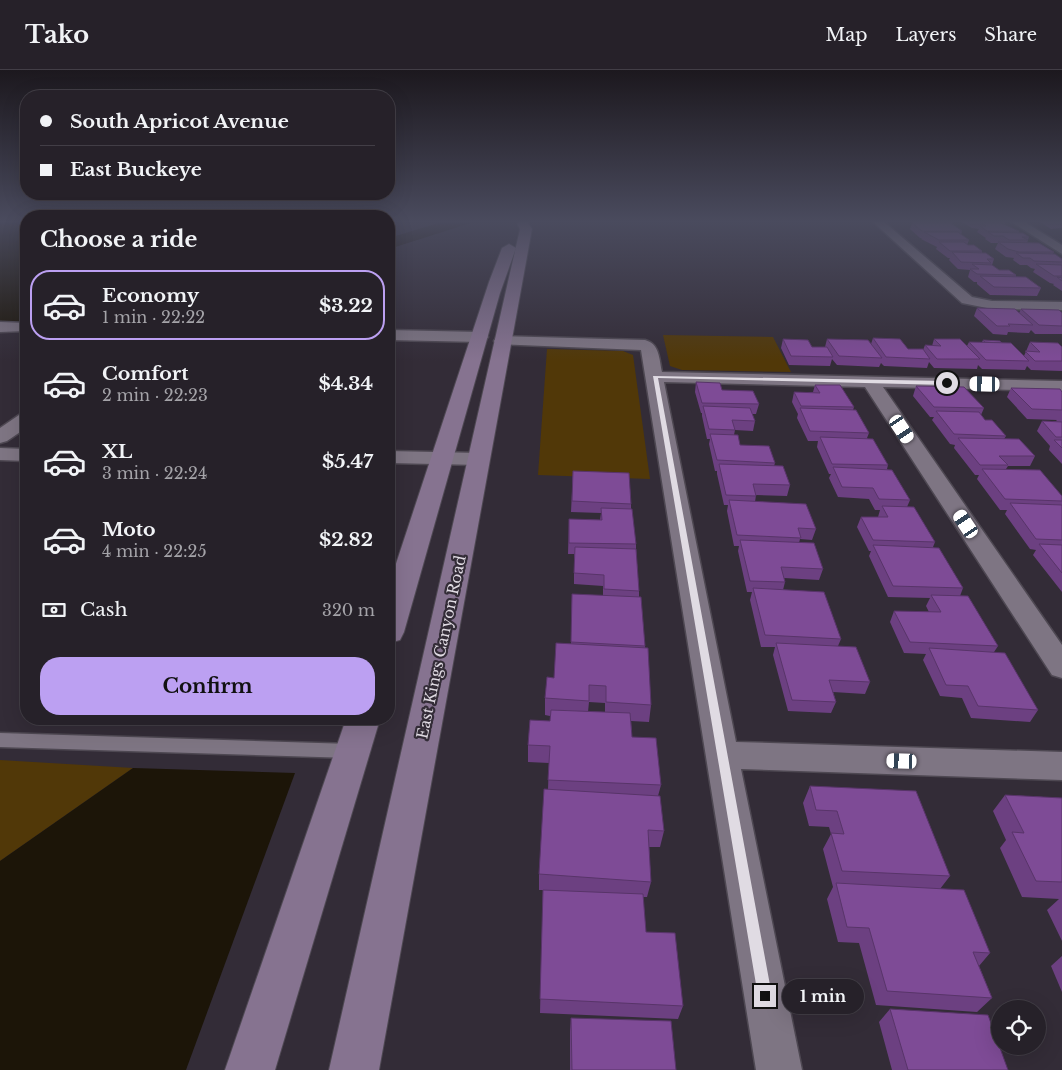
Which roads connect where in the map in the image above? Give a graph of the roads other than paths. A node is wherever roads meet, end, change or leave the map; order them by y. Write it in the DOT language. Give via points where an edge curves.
graph roads {
  1 [pos="502,268"];
  2 [pos="514,268"];
  3 [pos="929,268"];
  4 [pos="494,286"];
  5 [pos="1062,306"];
  6 [pos="0,327"];
  7 [pos="20,327"];
  8 [pos="395,335"];
  9 [pos="491,339"];
  10 [pos="655,377"];
  11 [pos="870,381"];
  12 [pos="1062,386"];
  13 [pos="20,423"];
  14 [pos="0,437"];
  15 [pos="0,454"];
  16 [pos="20,455"];
  17 [pos="395,458"];
  18 [pos="440,466"];
  19 [pos="478,467"];
  20 [pos="395,472"];
  21 [pos="395,612"];
  22 [pos="1062,666"];
  23 [pos="358,735"];
  24 [pos="0,740"];
  25 [pos="722,755"];
  26 [pos="1062,766"];
  27 [pos="250,1070"];
  28 [pos="354,1070"];
  29 [pos="779,1070"];
  1 -- 4 [label="main road, East Kings Canyon Road"];
  2 -- 9 [label="main road, East Kings Canyon Road"];
  3 -- 5 [label="street" via="962,297 975,302"];
  4 -- 9 [label="main road, East Kings Canyon Road"];
  4 -- 9 [label="main road" via="499,305 493,335 496,339"];
  6 -- 7 [label="street"];
  8 -- 9 [label="street"];
  9 -- 10 [label="street" via="645,345 649,348"];
  9 -- 18 [label="main road, East Kings Canyon Road" via="460,394"];
  9 -- 19 [label="main road, East Kings Canyon Road"];
  10 -- 11 [label="street"];
  10 -- 25 [label="street"];
  11 -- 12 [label="street"];
  11 -- 22 [label="street"];
  13 -- 14 [label="street"];
  15 -- 16 [label="street"];
  17 -- 18 [label="street"];
  18 -- 19 [label="street"];
  18 -- 20 [label="street"];
  18 -- 21 [label="main road, East Kings Canyon Road"];
  19 -- 28 [label="main road, East Kings Canyon Road"];
  23 -- 24 [label="lane"];
  23 -- 27 [label="main road"];
  25 -- 26 [label="street"];
  25 -- 29 [label="street"];
}
